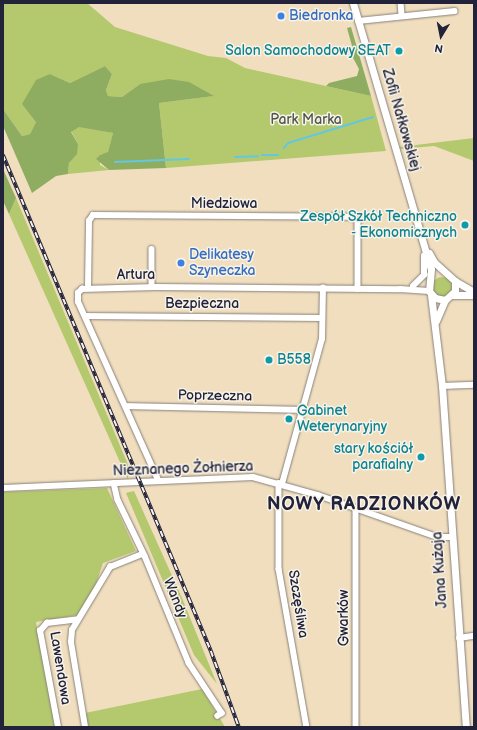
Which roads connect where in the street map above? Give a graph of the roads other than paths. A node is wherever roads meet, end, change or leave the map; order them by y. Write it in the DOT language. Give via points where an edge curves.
graph roads {
  1 [pos="353,3"];
  2 [pos="401,3"];
  3 [pos="454,11"];
  4 [pos="402,15"];
  5 [pos="358,21"];
  6 [pos="424,244"];
  7 [pos="152,249"];
  8 [pos="449,274"];
  9 [pos="429,281"];
  10 [pos="455,281"];
  11 [pos="414,286"];
  12 [pos="88,287"];
  13 [pos="152,287"];
  14 [pos="323,288"];
  15 [pos="358,289"];
  16 [pos="400,289"];
  17 [pos="430,293"];
  18 [pos="474,294"];
  19 [pos="452,296"];
  20 [pos="445,300"];
  21 [pos="84,316"];
  22 [pos="319,318"];
  23 [pos="436,322"];
  24 [pos="474,385"];
  25 [pos="442,386"];
  26 [pos="126,406"];
  27 [pos="304,410"];
  28 [pos="158,480"];
  29 [pos="114,483"];
  30 [pos="280,484"];
  31 [pos="3,488"];
  32 [pos="356,508"];
  33 [pos="451,537"];
  34 [pos="143,554"];
  35 [pos="78,619"];
  36 [pos="474,636"];
  37 [pos="459,638"];
  38 [pos="218,716"];
  39 [pos="58,727"];
  40 [pos="85,727"];
  41 [pos="307,727"];
  42 [pos="356,727"];
  43 [pos="466,727"];
  1 -- 5 [label="street, Zofii Nałkowskiej"];
  2 -- 4 [label="street"];
  3 -- 4 [label="street"];
  4 -- 5 [label="street"];
  5 -- 6 [label="street, Zofii Nałkowskiej"];
  6 -- 8 [label="street" via="434,262"];
  6 -- 9 [label="street" via="431,269"];
  6 -- 11 [label="street" via="426,268 421,280"];
  7 -- 13 [label="street"];
  8 -- 9 [label="street" via="440,273"];
  8 -- 10 [label="street"];
  9 -- 11 [label="street, Artura"];
  9 -- 17 [label="street"];
  10 -- 18 [label="street"];
  10 -- 19 [label="street"];
  11 -- 16 [label="street, Artura"];
  12 -- 13 [label="street, Artura"];
  12 -- 15 [label="street, Miedziowa" via="89,221 95,215 354,217 358,220"];
  12 -- 21 [label="street" via="79,291 77,297"];
  13 -- 14 [label="street, Artura"];
  14 -- 15 [label="street, Artura"];
  14 -- 27 [label="street, Szczęśliwa" via="322,339"];
  15 -- 16 [label="street, Artura"];
  16 -- 17 [label="street, Artura"];
  17 -- 20 [label="street"];
  17 -- 23 [label="street, Jana Kużaja"];
  18 -- 19 [label="street"];
  19 -- 20 [label="street"];
  20 -- 23 [label="street, Jana Kużaja"];
  21 -- 22 [label="street, Bezpieczna"];
  21 -- 26 [label="street"];
  23 -- 25 [label="street, Jana Kużaja"];
  24 -- 25 [label="street"];
  25 -- 33 [label="street, Jana Kużaja"];
  26 -- 27 [label="street, Poprzeczna"];
  26 -- 28 [label="street"];
  27 -- 30 [label="street, Szczęśliwa"];
  28 -- 29 [label="street, Nieznanego Żołnierza"];
  28 -- 30 [label="street, Nieznanego Żołnierza" via="243,476"];
  29 -- 31 [label="street, Nieznanego Żołnierza"];
  29 -- 34 [label="street, Wandy" via="118,500"];
  30 -- 32 [label="street, Nieznanego Żołnierza"];
  30 -- 41 [label="street, Szczęśliwa" via="279,569"];
  32 -- 33 [label="street, Nieznanego Żołnierza" via="437,536"];
  32 -- 42 [label="street, Gwarków"];
  33 -- 37 [label="street, Jana Kużaja"];
  34 -- 35 [label="street, Lawendowa" via="110,567"];
  34 -- 38 [label="street, Wandy" via="189,663 222,713"];
  35 -- 39 [label="street, Lawendowa" via="47,623 40,631"];
  35 -- 40 [label="street, Lawendowa" via="72,630 71,642"];
  36 -- 37 [label="street"];
  37 -- 43 [label="street, Jana Kużaja"];
}
